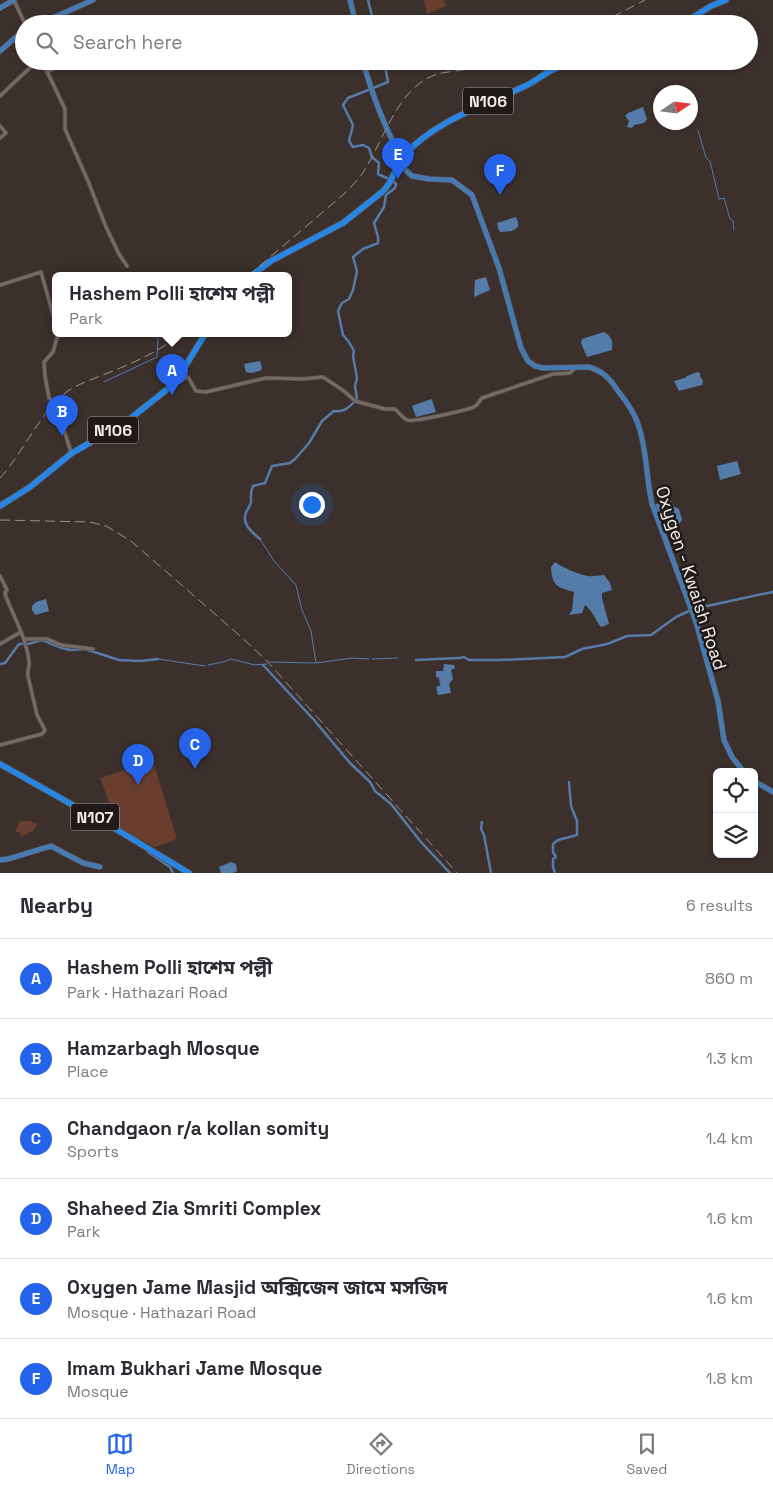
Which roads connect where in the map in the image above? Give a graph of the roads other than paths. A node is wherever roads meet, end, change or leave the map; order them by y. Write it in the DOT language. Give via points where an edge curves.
graph roads {
  1 [pos="14,0"];
  2 [pos="86,0"];
  3 [pos="93,0"];
  4 [pos="349,0"];
  5 [pos="721,0"];
  6 [pos="726,0"];
  7 [pos="0,8"];
  8 [pos="21,15"];
  9 [pos="54,15"];
  10 [pos="59,15"];
  11 [pos="353,15"];
  12 [pos="696,15"];
  13 [pos="696,15"];
  14 [pos="15,39"];
  15 [pos="0,52"];
  16 [pos="27,70"];
  17 [pos="51,70"];
  18 [pos="367,70"];
  19 [pos="551,70"];
  20 [pos="552,70"];
  21 [pos="47,72"];
  22 [pos="0,96"];
  23 [pos="0,126"];
  24 [pos="0,138"];
  25 [pos="402,155"];
  26 [pos="398,165"];
  27 [pos="127,266"];
  28 [pos="257,272"];
  29 [pos="258,272"];
  30 [pos="0,285"];
  31 [pos="52,310"];
  32 [pos="57,337"];
  33 [pos="202,337"];
  34 [pos="202,337"];
  35 [pos="574,369"];
  36 [pos="176,382"];
  37 [pos="72,452"];
  38 [pos="0,505"];
  39 [pos="0,576"];
  40 [pos="22,632"];
  41 [pos="25,642"];
  42 [pos="0,644"];
  43 [pos="93,649"];
  44 [pos="0,745"];
  45 [pos="0,766"];
  46 [pos="739,768"];
  47 [pos="740,768"];
  48 [pos="758,784"];
  49 [pos="773,793"];
  50 [pos="0,860"];
  51 [pos="100,867"];
  52 [pos="187,873"];
  1 -- 7 [label="main road"];
  1 -- 8 [label="street"];
  2 -- 9 [label="main road"];
  3 -- 10 [label="main road"];
  4 -- 11 [label="main road"];
  5 -- 12 [label="highway"];
  6 -- 13 [label="highway"];
  14 -- 15 [label="main road"];
  16 -- 22 [label="street"];
  17 -- 21 [label="street"];
  18 -- 25 [label="main road" via="390,138"];
  19 -- 25 [label="highway, N106" via="525,86 438,124"];
  20 -- 25 [label="highway, N106" via="530,84 441,125"];
  21 -- 27 [label="street" via="65,109 64,129"];
  23 -- 24 [label="street" via="6,133"];
  25 -- 26 [label="highway, N106"];
  25 -- 28 [label="highway, N106" via="388,187 346,220 276,258"];
  26 -- 29 [label="highway, N106" via="388,188 346,222"];
  26 -- 35 [label="main road, Oxygen - Kwaish Road" via="412,176 452,180 472,195 499,268 522,352 528,361 539,367"];
  30 -- 31 [label="street" via="42,272"];
  32 -- 37 [label="street" via="54,352 44,362 44,376 49,398 56,405"];
  33 -- 37 [label="highway, N106" via="174,383 127,420"];
  34 -- 36 [label="highway, N106"];
  35 -- 36 [label="street" via="570,373 553,374 485,397 476,406 415,420 406,420 396,409 355,401 324,378 266,378 206,392 196,391 187,377"];
  35 -- 46 [label="main road, Oxygen - Kwaish Road" via="591,368 602,374 636,423 653,511 692,618 724,743"];
  35 -- 47 [label="main road, Oxygen - Kwaish Road" via="589,367 602,372 636,419 642,437 652,504 696,622 712,675 724,740"];
  36 -- 37 [label="highway, N106" via="127,422"];
  37 -- 38 [label="highway, N106" via="30,487"];
  39 -- 40 [label="street"];
  40 -- 41 [label="street"];
  40 -- 42 [label="street"];
  41 -- 43 [label="street" via="47,639 61,645"];
  41 -- 44 [label="street" via="30,664 27,672 37,715 45,732"];
  45 -- 52 [label="highway, N107"];
  48 -- 49 [label="main road"];
  50 -- 51 [label="main road" via="51,846 83,863"];
}
